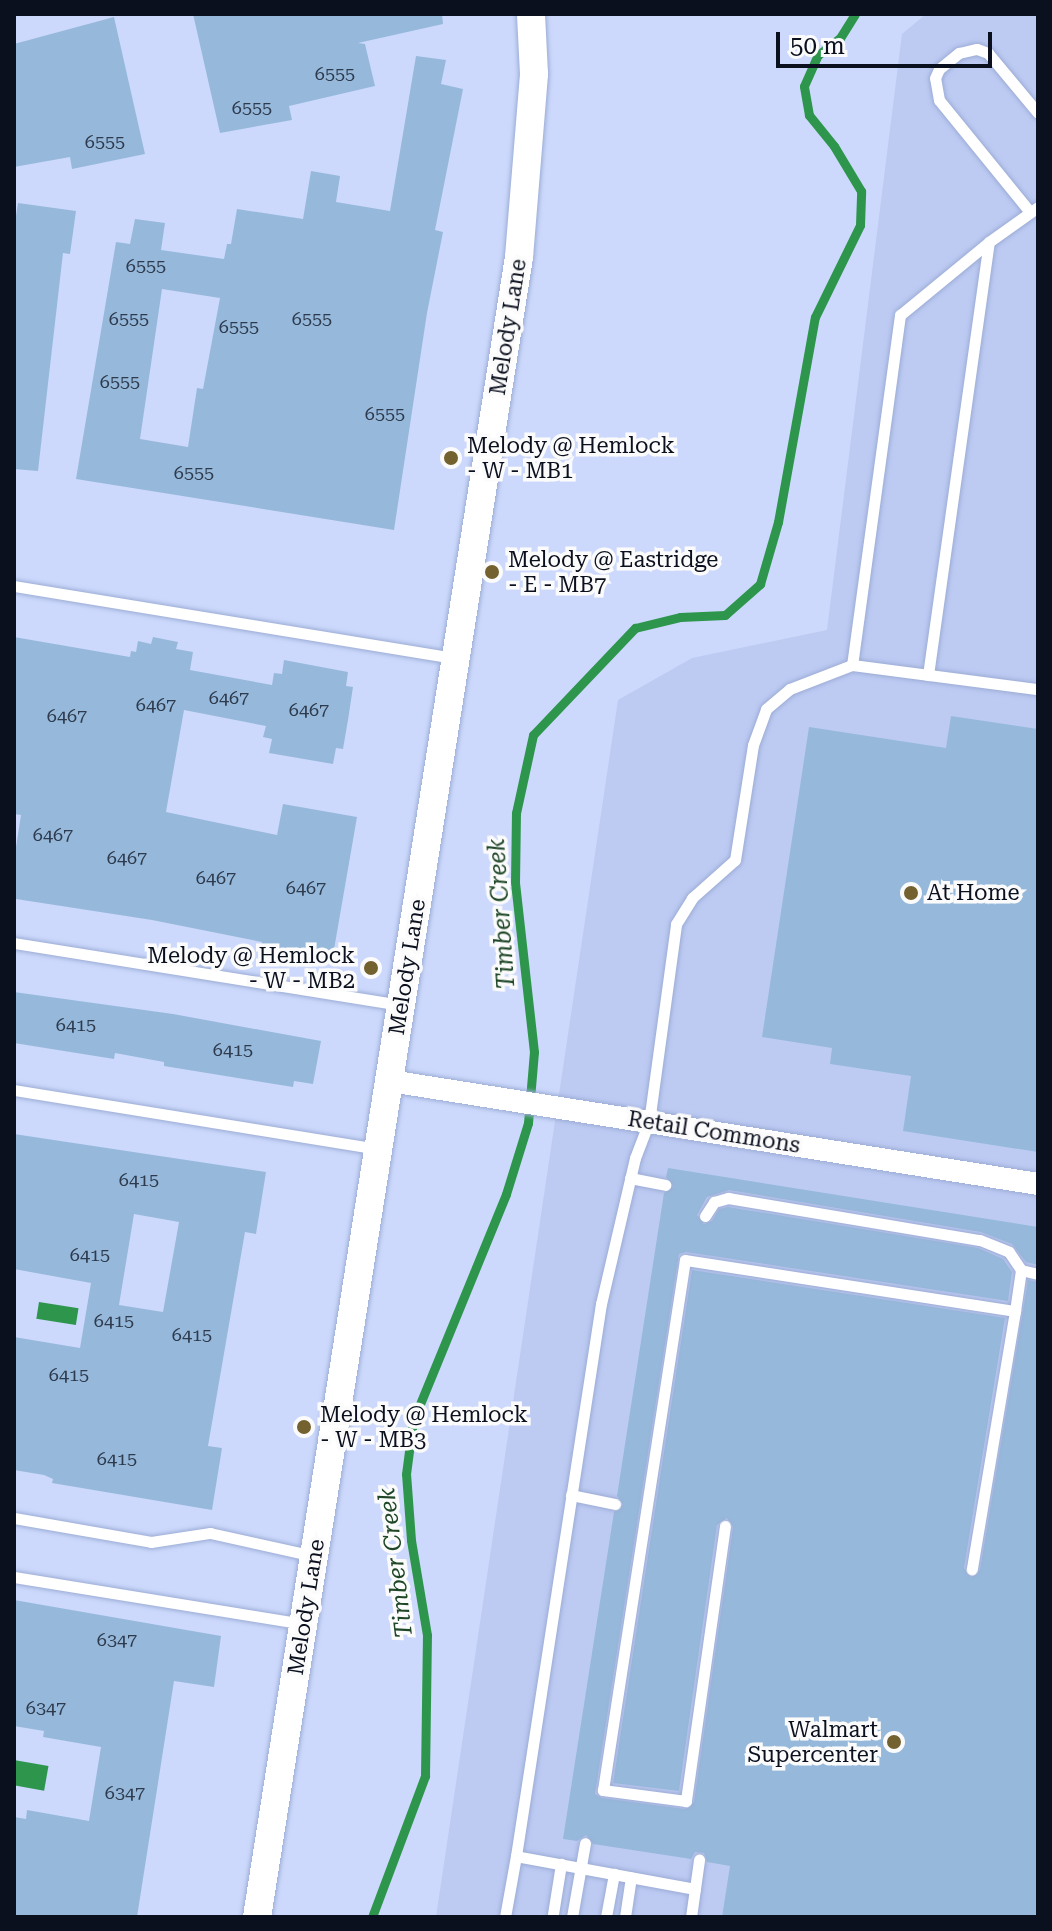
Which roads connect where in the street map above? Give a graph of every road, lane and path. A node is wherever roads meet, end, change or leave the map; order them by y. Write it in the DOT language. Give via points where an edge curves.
graph roads {
  1 [pos="531,14"];
  2 [pos="1038,113"];
  3 [pos="1034,209"];
  4 [pos="989,242"];
  5 [pos="14,586"];
  6 [pos="456,658"];
  7 [pos="852,665"];
  8 [pos="928,675"];
  9 [pos="1038,689"];
  10 [pos="14,943"];
  11 [pos="401,1005"];
  12 [pos="390,1081"];
  13 [pos="14,1090"];
  14 [pos="649,1122"];
  15 [pos="379,1149"];
  16 [pos="630,1178"];
  17 [pos="1038,1184"];
  18 [pos="665,1185"];
  19 [pos="705,1216"];
  20 [pos="1021,1270"];
  21 [pos="1038,1274"];
  22 [pos="1015,1311"];
  23 [pos="571,1495"];
  24 [pos="615,1504"];
  25 [pos="14,1518"];
  26 [pos="725,1526"];
  27 [pos="314,1556"];
  28 [pos="972,1569"];
  29 [pos="14,1577"];
  30 [pos="304,1624"];
  31 [pos="585,1843"];
  32 [pos="516,1856"];
  33 [pos="699,1860"];
  34 [pos="561,1864"];
  35 [pos="580,1868"];
  36 [pos="614,1874"];
  37 [pos="631,1877"];
  38 [pos="695,1889"];
  39 [pos="553,1914"];
  40 [pos="257,1917"];
  41 [pos="505,1917"];
  42 [pos="572,1917"];
  43 [pos="606,1917"];
  44 [pos="625,1917"];
  45 [pos="691,1917"];
  1 -- 6 [label="street, Melody Lane" via="534,74 519,257"];
  2 -- 3 [label="lane" via="996,60 977,49 959,53 939,69 939,100"];
  3 -- 4 [label="lane"];
  4 -- 7 [label="lane" via="900,315"];
  4 -- 8 [label="lane"];
  5 -- 6 [label="lane"];
  6 -- 11 [label="street, Melody Lane"];
  7 -- 8 [label="lane"];
  7 -- 14 [label="lane" via="790,689 766,709 753,745 735,860 692,898 676,924"];
  8 -- 9 [label="lane"];
  10 -- 11 [label="lane"];
  11 -- 12 [label="street, Melody Lane"];
  12 -- 14 [label="street, Retail Commons"];
  12 -- 15 [label="street, Melody Lane"];
  13 -- 15 [label="lane"];
  14 -- 16 [label="lane"];
  14 -- 17 [label="street, Retail Commons"];
  15 -- 27 [label="street, Melody Lane"];
  16 -- 18 [label="lane"];
  16 -- 23 [label="lane" via="601,1304"];
  19 -- 20 [label="lane" via="714,1202 728,1198 980,1240 1009,1252"];
  20 -- 21 [label="lane"];
  20 -- 22 [label="lane"];
  22 -- 26 [label="lane" via="685,1260 603,1790 686,1801"];
  22 -- 28 [label="lane"];
  23 -- 24 [label="lane"];
  23 -- 32 [label="lane"];
  25 -- 27 [label="lane" via="151,1542 210,1533"];
  27 -- 30 [label="street, Melody Lane"];
  29 -- 30 [label="lane"];
  30 -- 40 [label="street, Melody Lane"];
  31 -- 35 [label="lane"];
  32 -- 34 [label="lane"];
  32 -- 41 [label="lane"];
  33 -- 38 [label="lane"];
  34 -- 35 [label="lane"];
  34 -- 39 [label="lane"];
  35 -- 36 [label="lane"];
  35 -- 42 [label="lane"];
  36 -- 37 [label="lane"];
  36 -- 43 [label="lane"];
  37 -- 38 [label="lane"];
  37 -- 44 [label="lane"];
  38 -- 45 [label="lane"];
}
